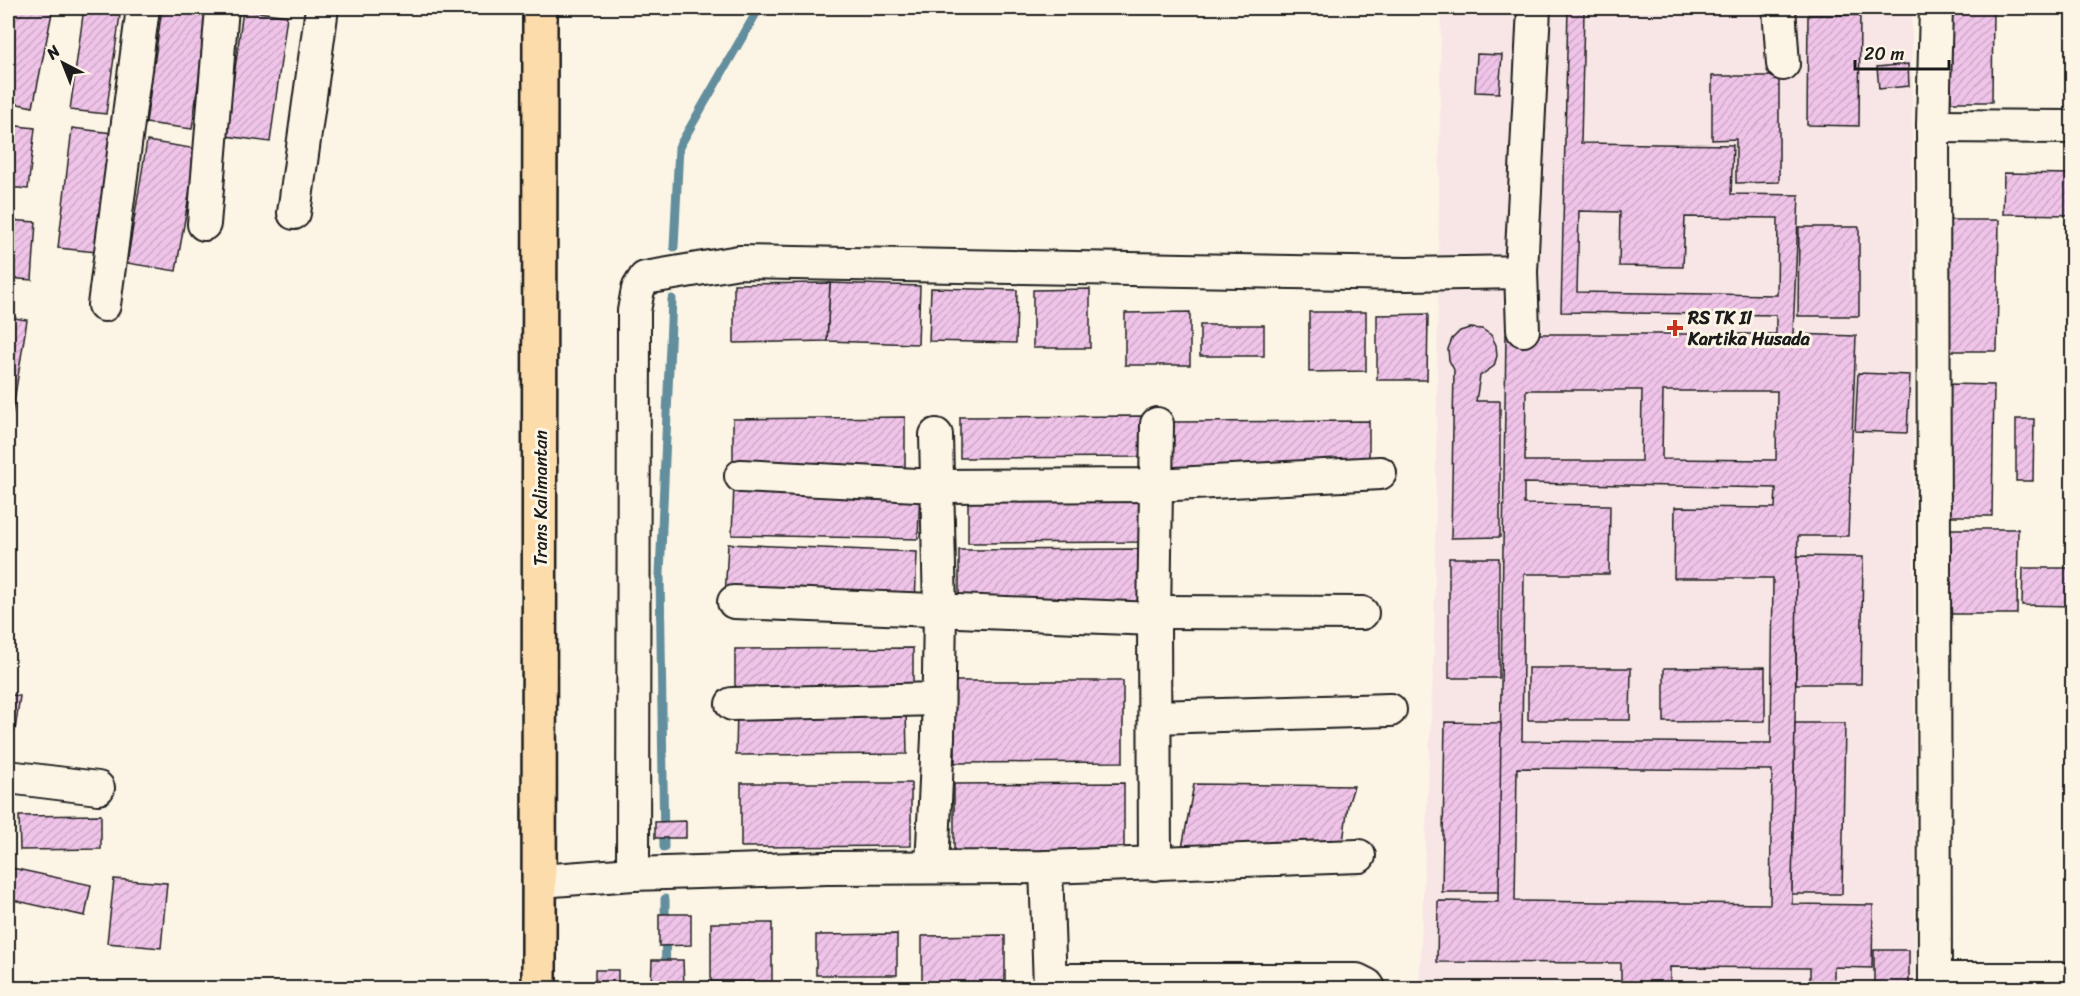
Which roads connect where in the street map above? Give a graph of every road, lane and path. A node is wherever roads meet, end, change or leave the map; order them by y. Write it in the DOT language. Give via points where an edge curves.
graph roads {
  1 [pos="143,8"];
  2 [pos="222,8"];
  3 [pos="322,8"];
  4 [pos="540,8"];
  5 [pos="1534,8"];
  6 [pos="1779,8"];
  7 [pos="1936,8"];
  8 [pos="1783,64"];
  9 [pos="1933,126"];
  10 [pos="2073,127"];
  11 [pos="294,213"];
  12 [pos="204,224"];
  13 [pos="1521,272"];
  14 [pos="104,305"];
  15 [pos="1522,330"];
  16 [pos="1157,424"];
  17 [pos="936,435"];
  18 [pos="1380,473"];
  19 [pos="741,476"];
  20 [pos="1156,485"];
  21 [pos="937,486"];
  22 [pos="734,602"];
  23 [pos="940,611"];
  24 [pos="1362,613"];
  25 [pos="1155,615"];
  26 [pos="938,699"];
  27 [pos="732,704"];
  28 [pos="1390,710"];
  29 [pos="1155,717"];
  30 [pos="8,777"];
  31 [pos="98,788"];
  32 [pos="1359,856"];
  33 [pos="1155,864"];
  34 [pos="932,867"];
  35 [pos="1046,867"];
  36 [pos="633,874"];
  37 [pos="540,880"];
  38 [pos="538,933"];
  39 [pos="2073,979"];
  40 [pos="1050,984"];
  41 [pos="1935,984"];
  42 [pos="520,988"];
  43 [pos="539,988"];
  44 [pos="557,988"];
  45 [pos="1369,988"];
  1 -- 14 [label="street"];
  2 -- 12 [label="street"];
  3 -- 11 [label="street"];
  4 -- 37 [label="highway, Trans Kalimantan"];
  5 -- 13 [label="street"];
  6 -- 8 [label="street"];
  7 -- 9 [label="street"];
  9 -- 10 [label="street"];
  9 -- 41 [label="street"];
  13 -- 15 [label="street"];
  13 -- 36 [label="street" via="1395,274 739,262 645,278 638,289 634,312"];
  16 -- 20 [label="street"];
  17 -- 21 [label="street"];
  18 -- 20 [label="street"];
  19 -- 21 [label="street"];
  20 -- 21 [label="street"];
  20 -- 25 [label="street"];
  21 -- 23 [label="street"];
  22 -- 23 [label="street"];
  23 -- 25 [label="street"];
  23 -- 26 [label="street"];
  24 -- 25 [label="street"];
  25 -- 29 [label="street"];
  26 -- 27 [label="street"];
  26 -- 34 [label="street"];
  28 -- 29 [label="street"];
  29 -- 33 [label="street"];
  30 -- 31 [label="street"];
  32 -- 33 [label="street"];
  33 -- 35 [label="street"];
  34 -- 35 [label="street"];
  34 -- 36 [label="street"];
  35 -- 40 [label="street"];
  36 -- 37 [label="street"];
  37 -- 38 [label="highway, Trans Kalimantan"];
  38 -- 42 [label="highway"];
  38 -- 43 [label="highway, Trans Kalimantan"];
  38 -- 44 [label="highway"];
  39 -- 41 [label="street"];
  40 -- 45 [label="street" via="1357,980"];
}
